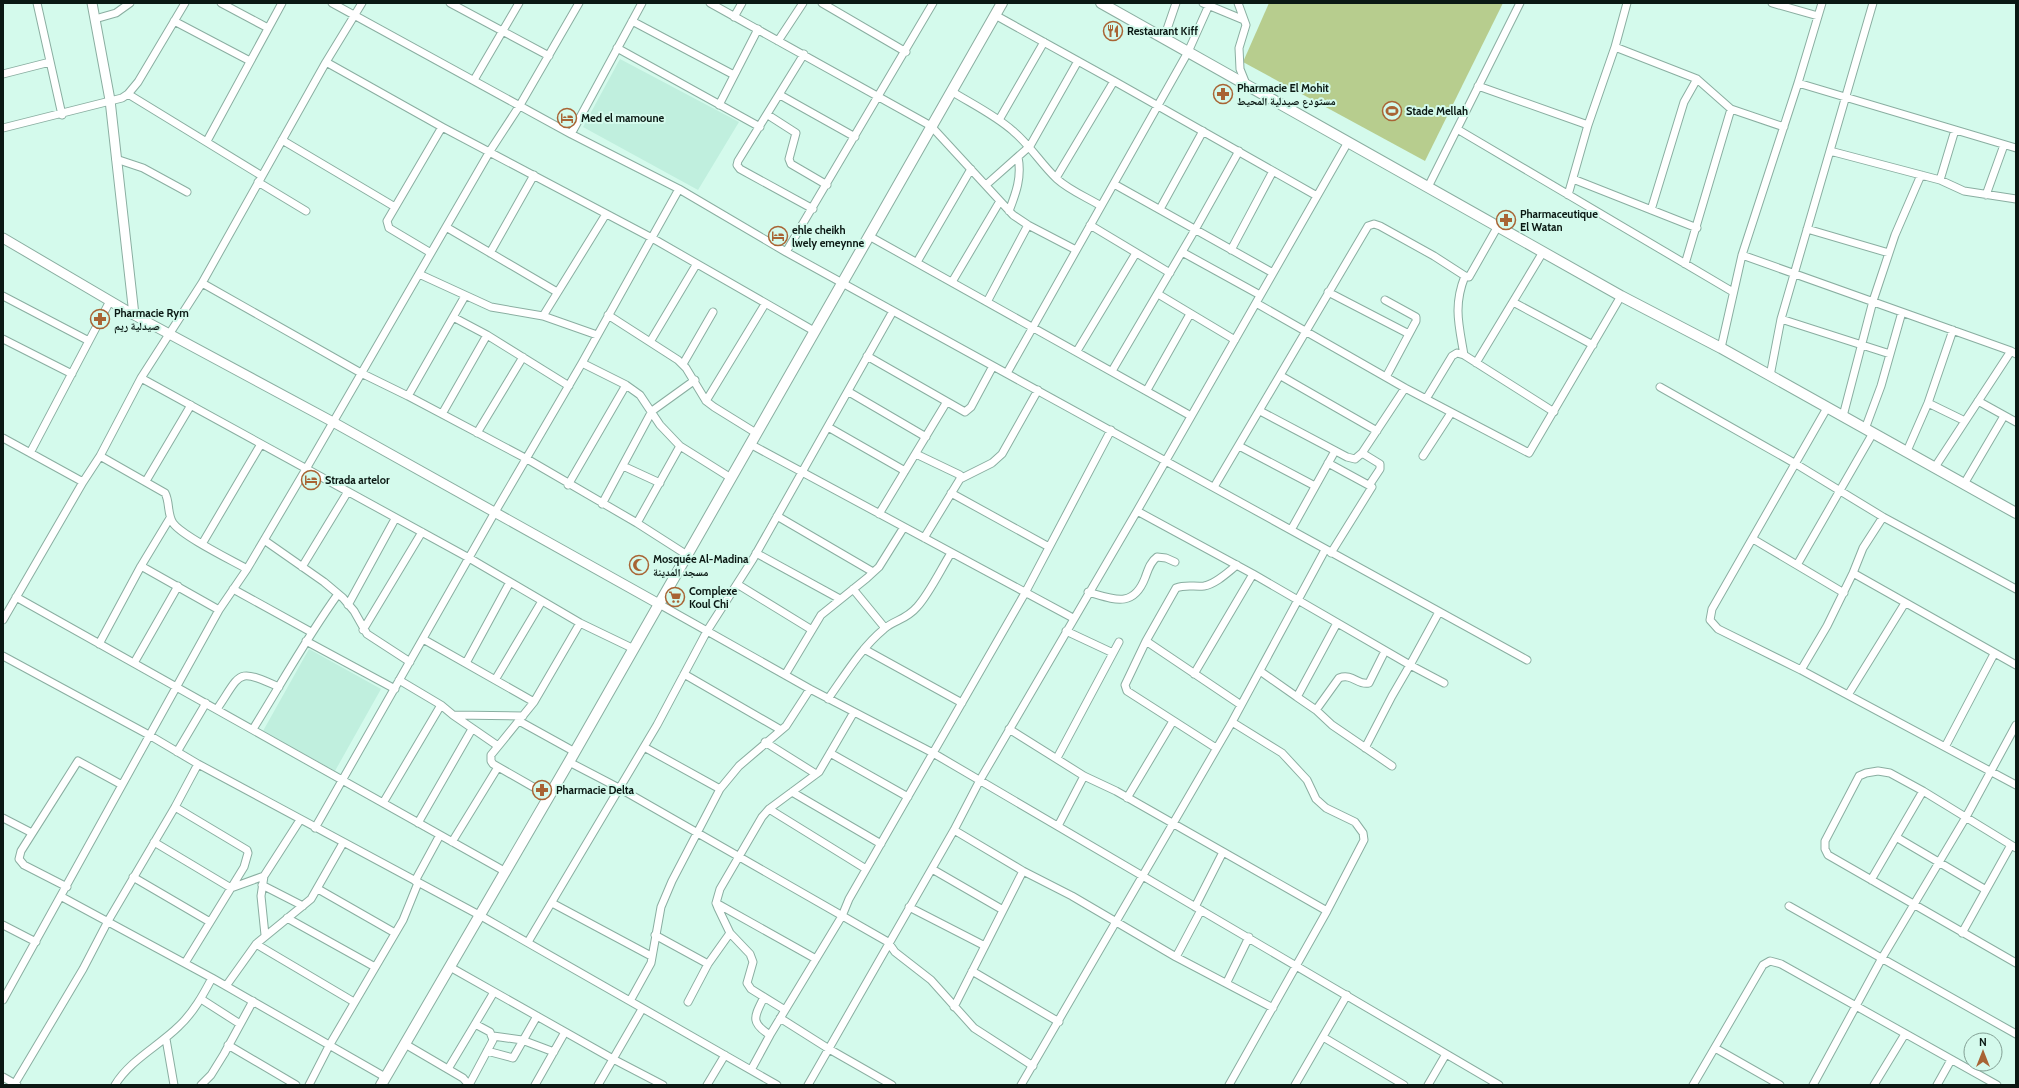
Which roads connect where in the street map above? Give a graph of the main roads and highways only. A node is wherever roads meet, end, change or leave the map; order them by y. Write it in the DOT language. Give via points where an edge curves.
graph roads {
  1 [pos="1002,3"];
  2 [pos="1105,4"];
  3 [pos="2016,513"];
  4 [pos="383,1081"];
  1 -- 4 [label="main road" via="481,916"];
  2 -- 3 [label="main road" via="1621,296 1721,348"];
}
